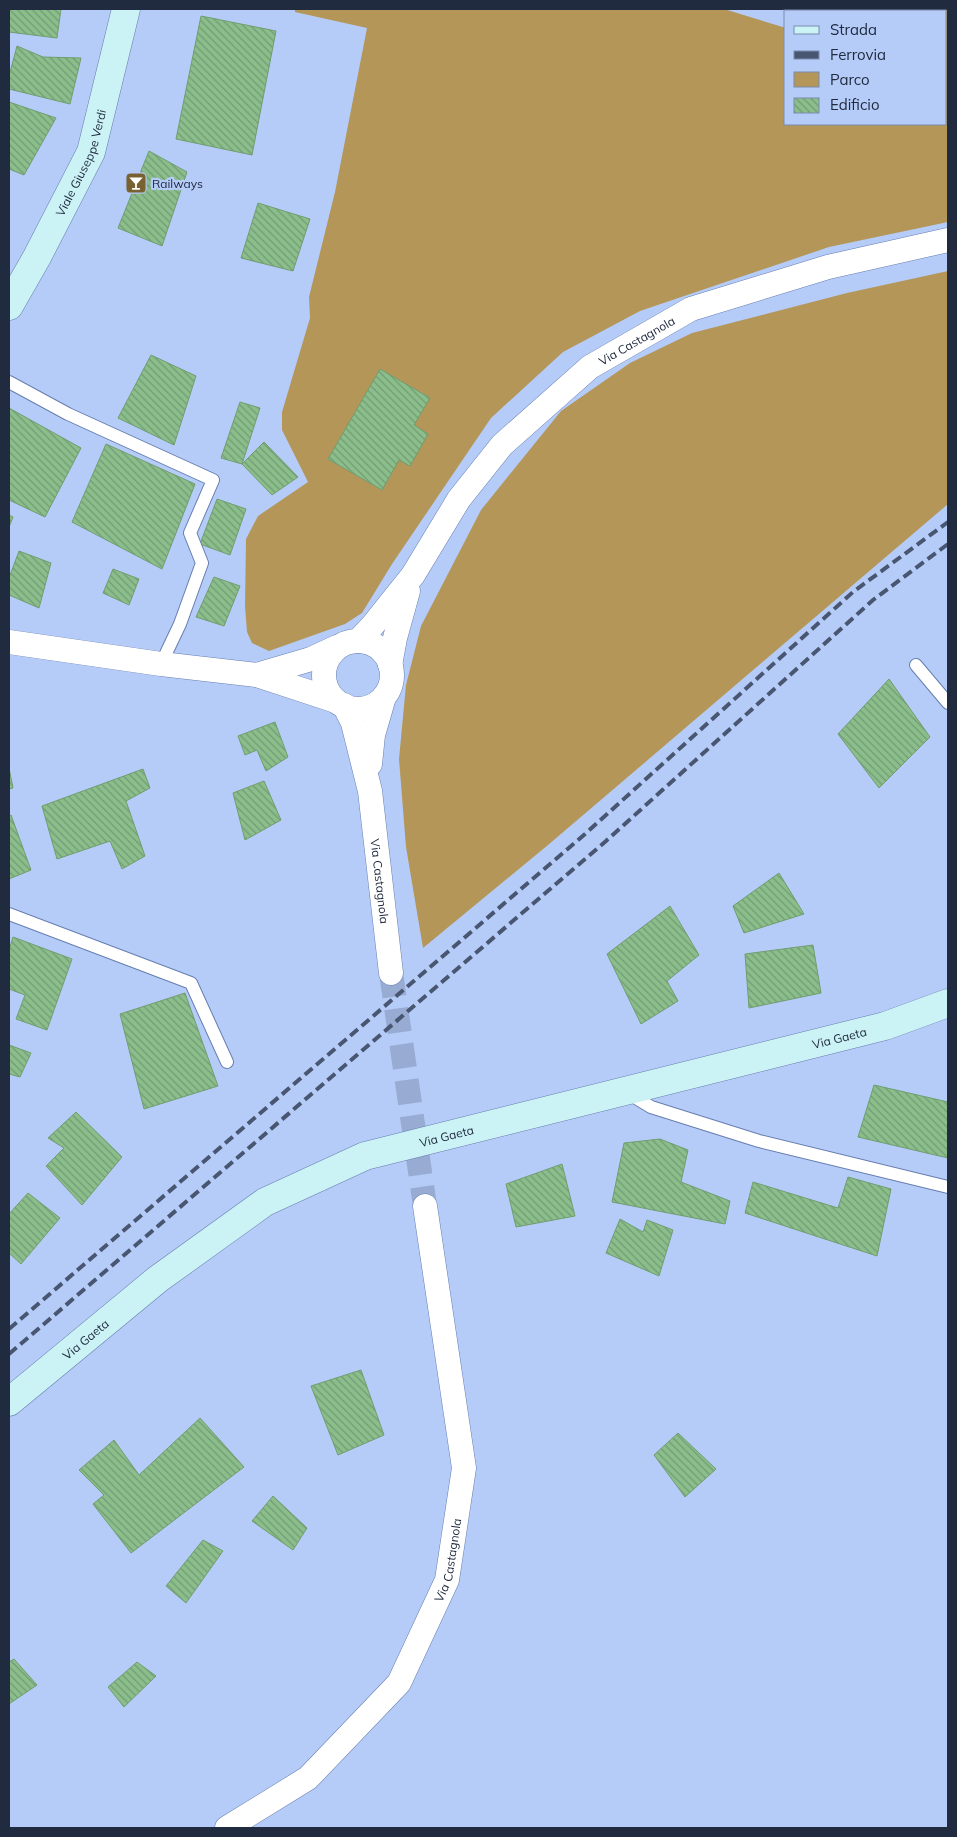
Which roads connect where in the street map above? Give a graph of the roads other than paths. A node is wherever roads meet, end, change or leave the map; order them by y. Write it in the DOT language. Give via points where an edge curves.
graph roads {
  1 [pos="126,9"];
  2 [pos="948,240"];
  3 [pos="9,306"];
  4 [pos="9,382"];
  5 [pos="413,575"];
  6 [pos="9,642"];
  7 [pos="348,644"];
  8 [pos="161,664"];
  9 [pos="390,665"];
  10 [pos="916,665"];
  11 [pos="257,675"];
  12 [pos="384,697"];
  13 [pos="340,703"];
  14 [pos="948,703"];
  15 [pos="370,790"];
  16 [pos="9,914"];
  17 [pos="392,973"];
  18 [pos="948,1003"];
  19 [pos="227,1062"];
  20 [pos="624,1091"];
  21 [pos="948,1187"];
  22 [pos="425,1206"];
  23 [pos="9,1402"];
  24 [pos="227,1828"];
  1 -- 3 [label="street, Viale Giuseppe Verdi" via="91,152"];
  2 -- 5 [label="street, Via Castagnola" via="828,267 691,309 590,367 502,445 459,499"];
  4 -- 8 [label="lane" via="68,414 213,480 190,533 202,563 180,624"];
  5 -- 7 [label="street" via="374,625"];
  5 -- 9 [label="street"];
  6 -- 8 [label="street"];
  7 -- 9 [label="street" via="368,642 378,647"];
  7 -- 11 [label="street"];
  7 -- 13 [label="street" via="330,655 325,665 326,687"];
  8 -- 11 [label="street"];
  9 -- 12 [label="street" via="392,676"];
  10 -- 14 [label="lane"];
  11 -- 13 [label="street"];
  12 -- 13 [label="street" via="364,708"];
  12 -- 15 [label="street" via="373,735"];
  13 -- 15 [label="street" via="353,722"];
  15 -- 17 [label="street, Via Castagnola"];
  16 -- 19 [label="lane" via="191,983"];
  18 -- 20 [label="street, Via Gaeta" via="885,1026"];
  20 -- 21 [label="lane" via="651,1107 759,1141"];
  20 -- 23 [label="street, Via Gaeta" via="365,1156 265,1202 158,1279"];
  22 -- 24 [label="street, Via Castagnola" via="464,1468 447,1580 399,1683 308,1778"];
}
